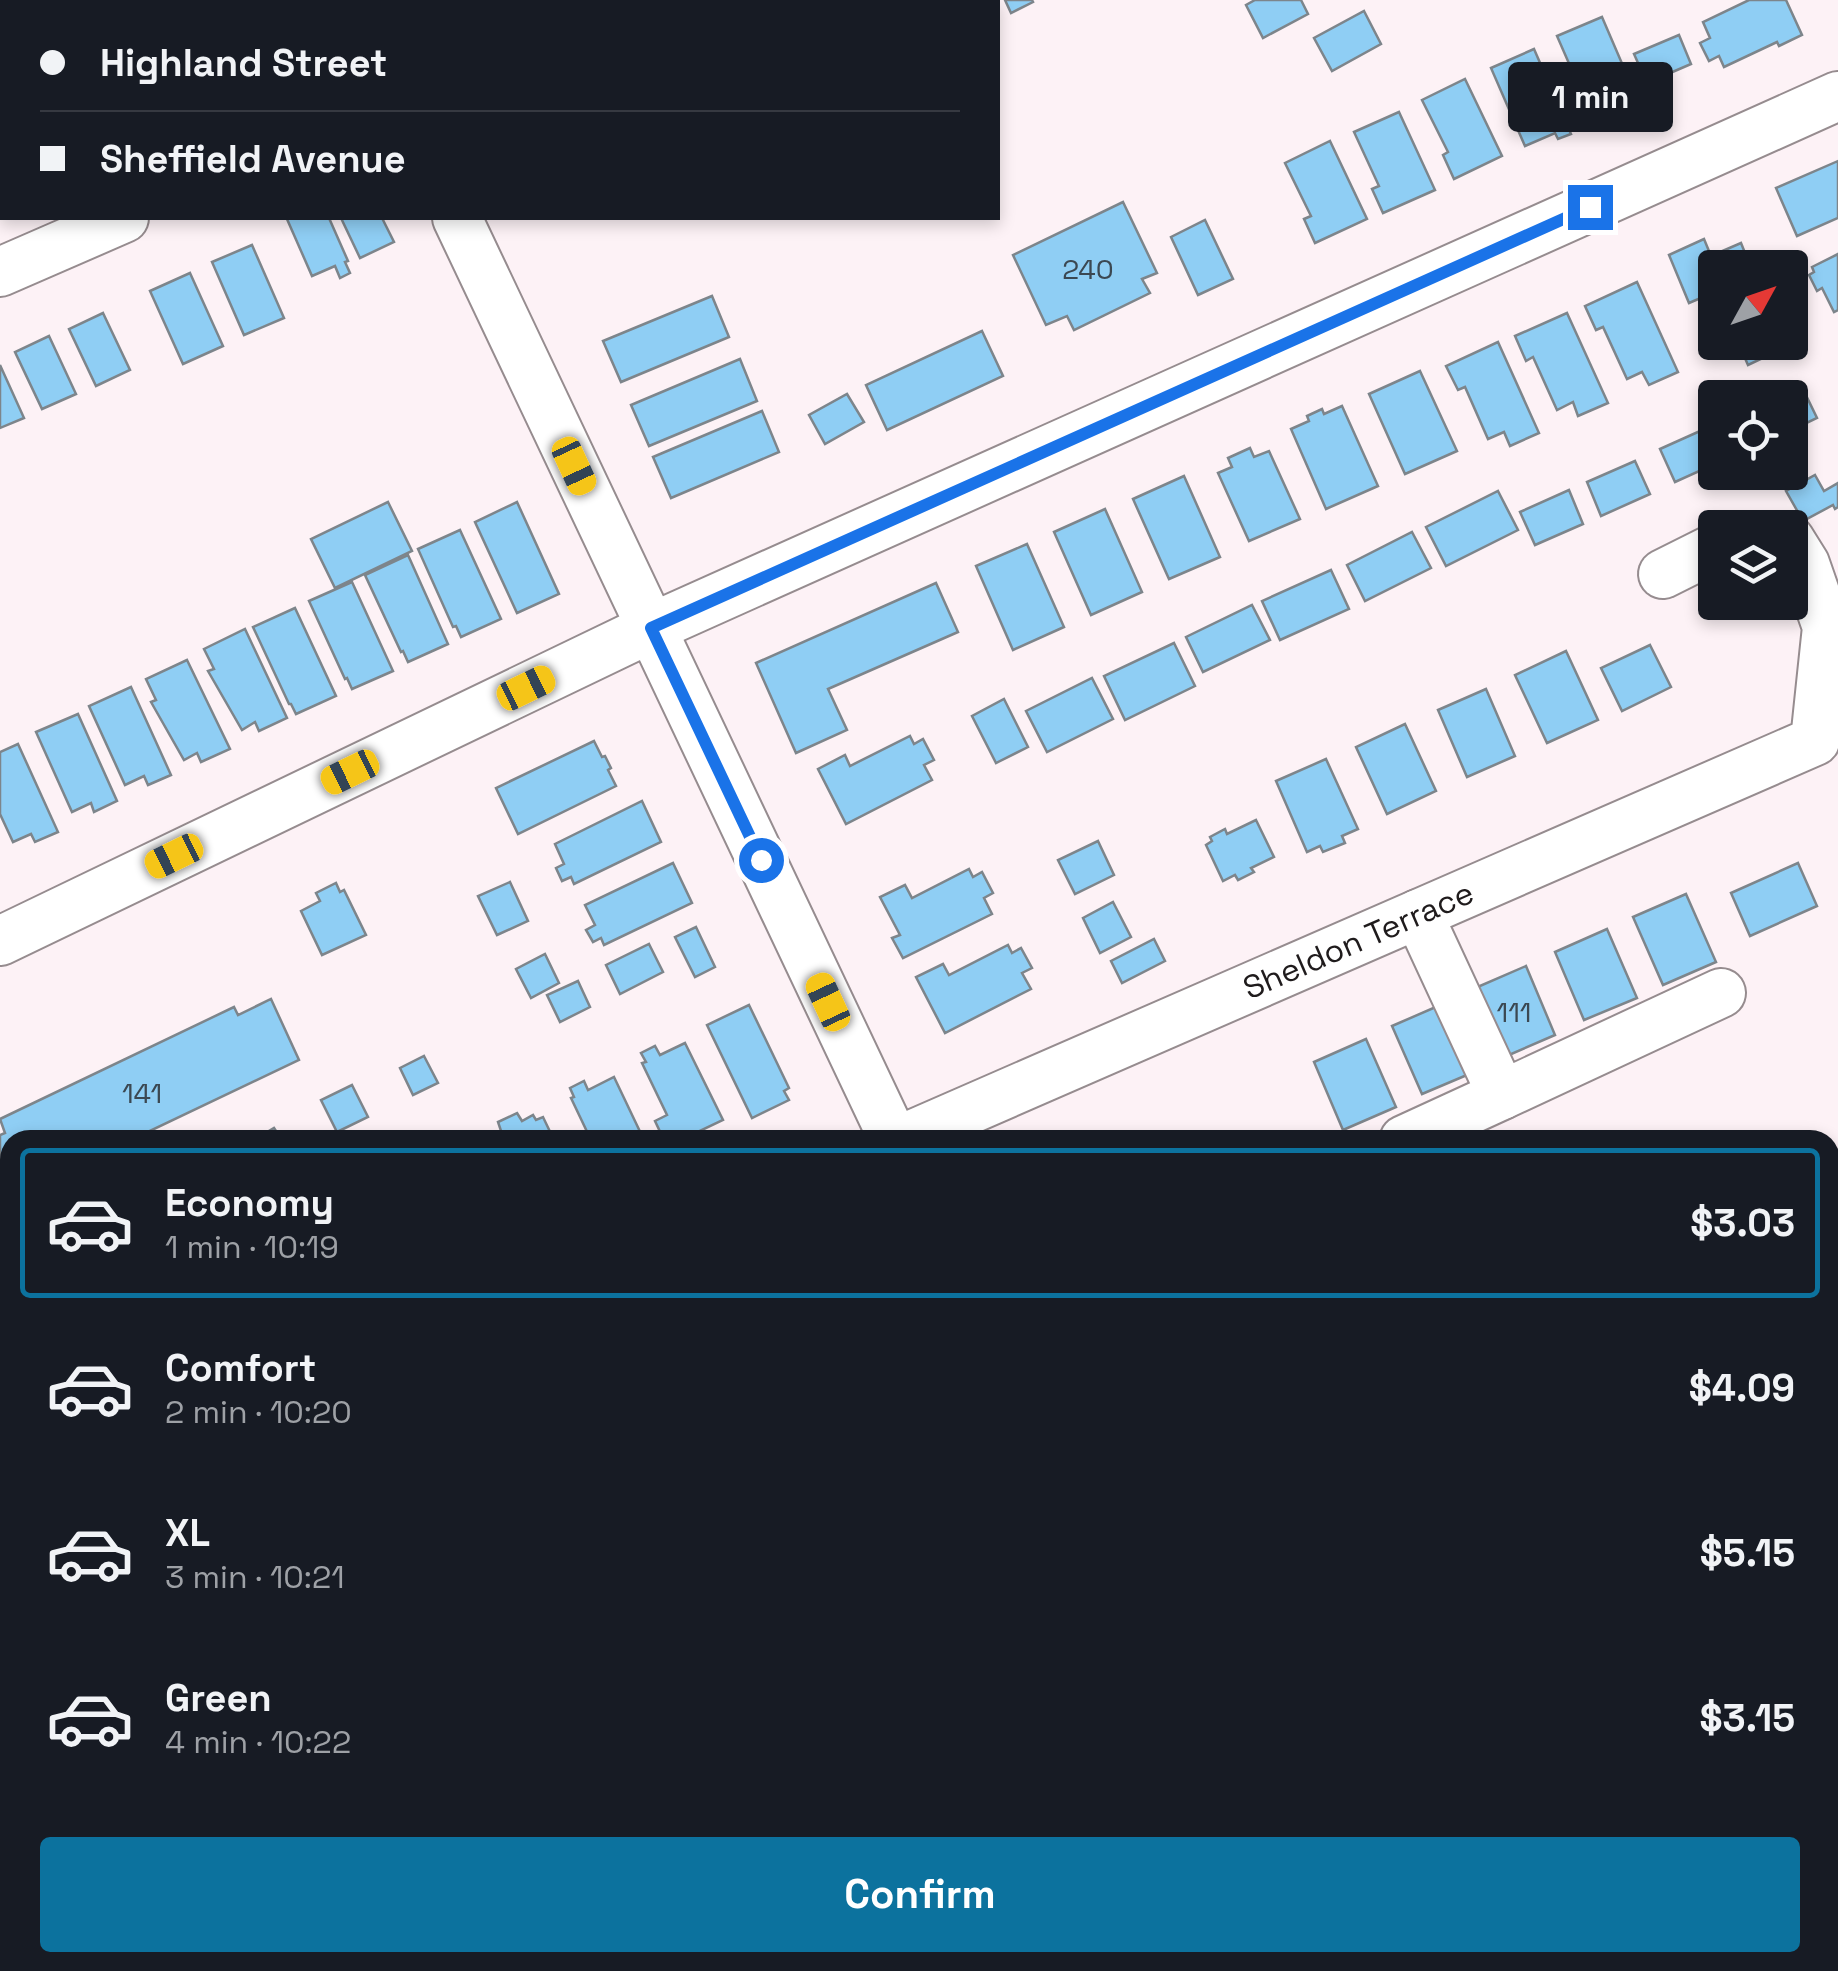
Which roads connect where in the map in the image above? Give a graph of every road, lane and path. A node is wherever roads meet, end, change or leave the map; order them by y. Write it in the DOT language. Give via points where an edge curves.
graph roads {
  1 [pos="1838,96"];
  2 [pos="114,220"];
  3 [pos="458,220"];
  4 [pos="68,229"];
  5 [pos="0,272"];
  6 [pos="1698,556"];
  7 [pos="1808,573"];
  8 [pos="1663,574"];
  9 [pos="651,628"];
  10 [pos="1418,914"];
  11 [pos="0,940"];
  12 [pos="1721,993"];
  13 [pos="1502,1095"];
  14 [pos="892,1130"];
  15 [pos="920,1130"];
  16 [pos="1426,1130"];
  1 -- 9 [label="street"];
  2 -- 4 [label="street"];
  3 -- 9 [label="street"];
  4 -- 5 [label="street"];
  6 -- 8 [label="street"];
  7 -- 10 [label="street, Sheldon Terrace" via="1827,627 1815,741"];
  9 -- 11 [label="street"];
  9 -- 14 [label="street"];
  10 -- 13 [label="street"];
  10 -- 15 [label="street, Sheldon Terrace"];
  12 -- 13 [label="street"];
  13 -- 16 [label="street"];
}
